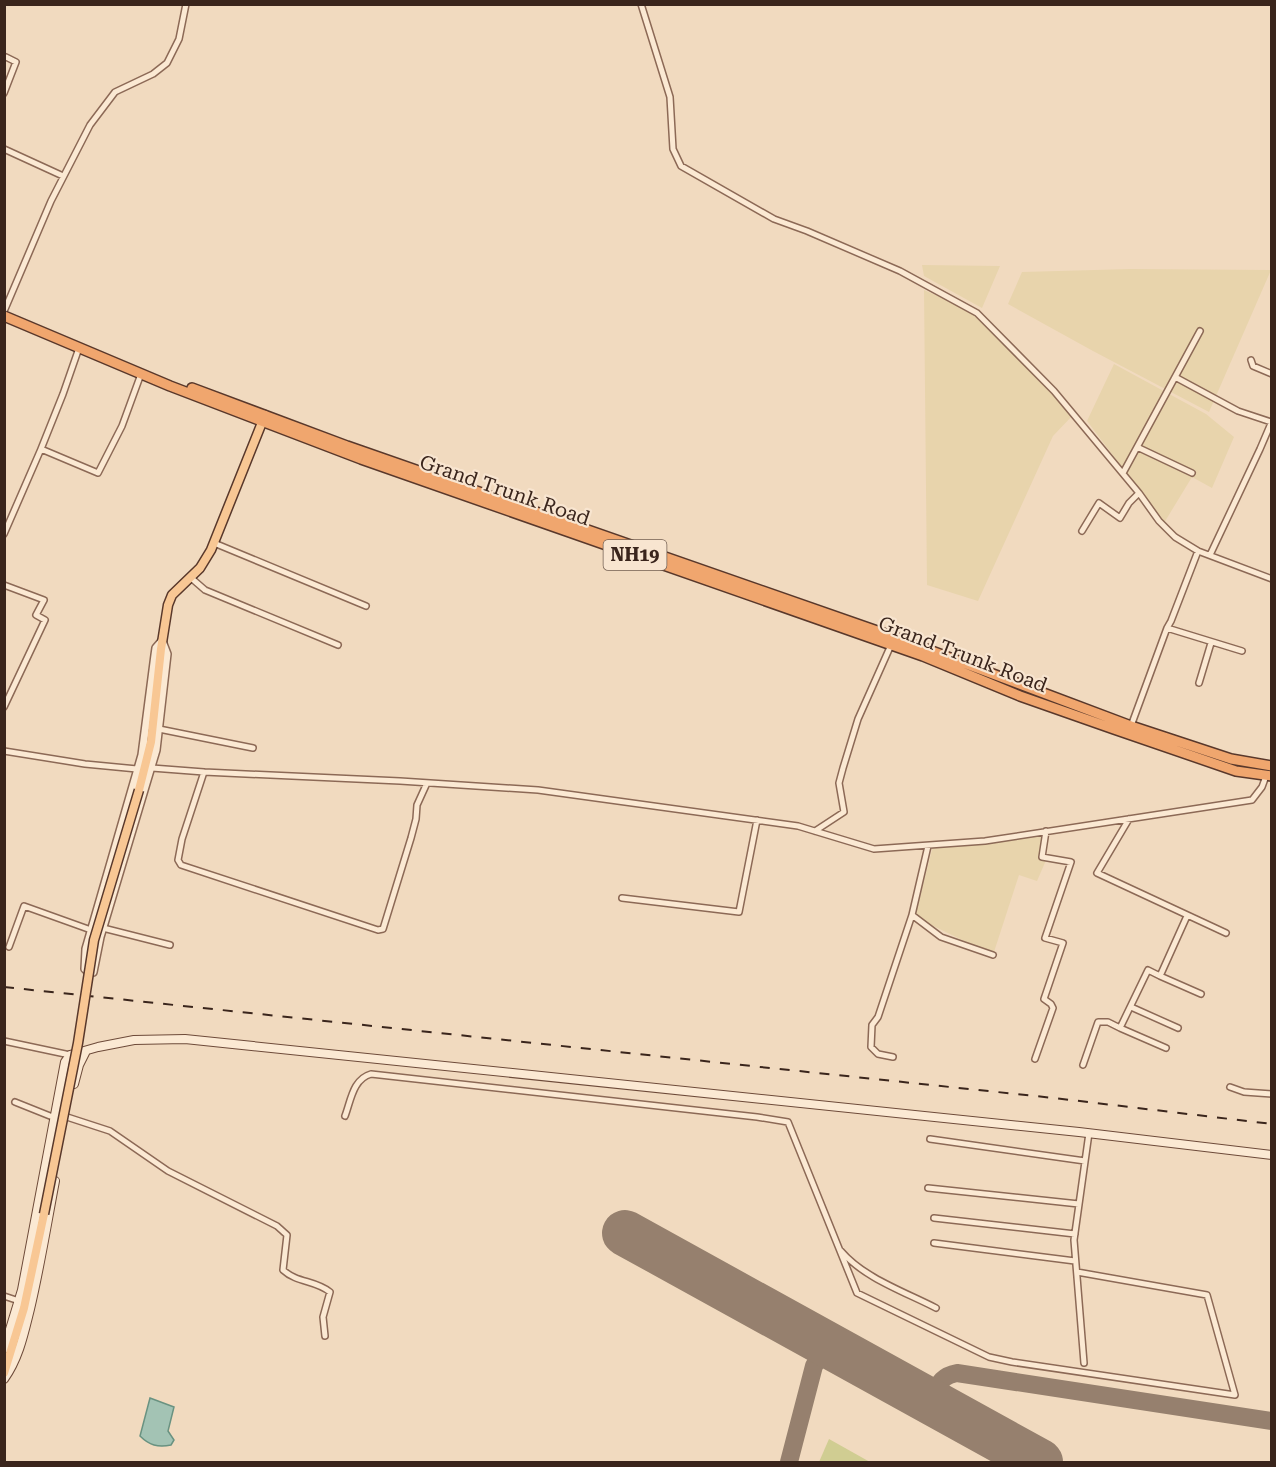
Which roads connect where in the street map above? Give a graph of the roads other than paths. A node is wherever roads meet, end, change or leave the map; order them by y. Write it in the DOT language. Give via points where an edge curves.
graph roads {
  1 [pos="186,4"];
  2 [pos="641,4"];
  3 [pos="6,57"];
  4 [pos="4,93"];
  5 [pos="4,149"];
  6 [pos="63,176"];
  7 [pos="5,309"];
  8 [pos="4,316"];
  9 [pos="1200,331"];
  10 [pos="79,348"];
  11 [pos="1251,360"];
  12 [pos="141,374"];
  13 [pos="1272,374"];
  14 [pos="1175,377"];
  15 [pos="263,418"];
  16 [pos="1271,421"];
  17 [pos="1137,447"];
  18 [pos="41,449"];
  19 [pos="1192,472"];
  20 [pos="1123,473"];
  21 [pos="1139,493"];
  22 [pos="1082,531"];
  23 [pos="4,534"];
  24 [pos="214,543"];
  25 [pos="1198,551"];
  26 [pos="1209,555"];
  27 [pos="190,577"];
  28 [pos="1272,579"];
  29 [pos="4,585"];
  30 [pos="366,606"];
  31 [pos="1167,628"];
  32 [pos="162,641"];
  33 [pos="1211,643"];
  34 [pos="338,645"];
  35 [pos="891,645"];
  36 [pos="1242,651"];
  37 [pos="1199,683"];
  38 [pos="4,707"];
  39 [pos="1131,726"];
  40 [pos="159,729"];
  41 [pos="253,748"];
  42 [pos="4,751"];
  43 [pos="1272,766"];
  44 [pos="152,768"];
  45 [pos="137,769"];
  46 [pos="204,772"];
  47 [pos="1269,776"];
  48 [pos="427,783"];
  49 [pos="1129,819"];
  50 [pos="757,820"];
  51 [pos="815,831"];
  52 [pos="1046,831"];
  53 [pos="928,846"];
  54 [pos="622,898"];
  55 [pos="912,915"];
  56 [pos="1187,916"];
  57 [pos="91,928"];
  58 [pos="102,928"];
  59 [pos="1226,933"];
  60 [pos="171,945"];
  61 [pos="9,947"];
  62 [pos="993,955"];
  63 [pos="1160,976"];
  64 [pos="1201,994"];
  65 [pos="1131,1007"];
  66 [pos="1120,1028"];
  67 [pos="1178,1028"];
  68 [pos="4,1041"];
  69 [pos="1166,1048"];
  70 [pos="86,1051"];
  71 [pos="70,1055"];
  72 [pos="893,1057"];
  73 [pos="1035,1059"];
  74 [pos="1083,1065"];
  75 [pos="1230,1087"];
  76 [pos="1272,1094"];
  77 [pos="15,1102"];
  78 [pos="55,1116"];
  79 [pos="345,1116"];
  80 [pos="67,1117"];
  81 [pos="1089,1133"];
  82 [pos="930,1139"];
  83 [pos="1272,1155"];
  84 [pos="1085,1161"];
  85 [pos="928,1188"];
  86 [pos="1080,1204"];
  87 [pos="934,1218"];
  88 [pos="1075,1234"];
  89 [pos="934,1243"];
  90 [pos="838,1247"];
  91 [pos="1075,1261"];
  92 [pos="1077,1272"];
  93 [pos="4,1296"];
  94 [pos="20,1301"];
  95 [pos="936,1308"];
  96 [pos="325,1336"];
  97 [pos="4,1349"];
  98 [pos="1084,1363"];
  99 [pos="4,1373"];
  100 [pos="4,1379"];
  1 -- 6 [label="street" via="179,39 167,63 115,92 90,125"];
  2 -- 20 [label="street" via="670,97 673,149 681,166 774,219 900,271 977,313 1054,391"];
  3 -- 4 [label="street" via="16,62"];
  5 -- 6 [label="street"];
  6 -- 7 [label="street"];
  7 -- 15 [label="highway, Grand Trunk Road / NH19"];
  8 -- 10 [label="highway, Grand Trunk Road / NH19"];
  9 -- 14 [label="street"];
  10 -- 12 [label="highway, Grand Trunk Road / NH19"];
  10 -- 18 [label="street"];
  11 -- 13 [label="street" via="1253,366"];
  12 -- 15 [label="highway, Grand Trunk Road / NH19"];
  12 -- 18 [label="street" via="122,426 98,473"];
  14 -- 16 [label="street" via="1238,411"];
  14 -- 17 [label="street"];
  15 -- 24 [label="main road"];
  15 -- 35 [label="highway, Grand Trunk Road / NH19" via="361,459"];
  15 -- 39 [label="highway, Grand Trunk Road / NH19" via="900,639"];
  16 -- 26 [label="street"];
  17 -- 19 [label="street"];
  17 -- 20 [label="street"];
  18 -- 23 [label="street"];
  20 -- 21 [label="street"];
  21 -- 22 [label="street" via="1120,518 1100,503"];
  21 -- 25 [label="street" via="1175,537"];
  24 -- 27 [label="main road"];
  24 -- 30 [label="street"];
  25 -- 26 [label="street"];
  25 -- 31 [label="street"];
  26 -- 28 [label="street"];
  27 -- 32 [label="main road" via="172,595"];
  27 -- 34 [label="street" via="205,590"];
  29 -- 38 [label="street" via="44,600 36,615 45,620"];
  31 -- 33 [label="street"];
  31 -- 39 [label="street"];
  32 -- 40 [label="street" via="167,654"];
  32 -- 45 [label="street" via="156,648"];
  32 -- 99 [label="main road, bridge" via="151,742 93,940 78,1043 44,1214 24,1308"];
  33 -- 36 [label="street"];
  33 -- 37 [label="street"];
  35 -- 47 [label="highway, Grand Trunk Road / NH19" via="1114,729 1236,771"];
  35 -- 51 [label="street" via="858,719 843,768 839,783 843,812"];
  39 -- 43 [label="highway, Grand Trunk Road / NH19" via="1248,764"];
  40 -- 41 [label="street"];
  40 -- 44 [label="street"];
  42 -- 45 [label="street" via="85,765"];
  44 -- 46 [label="street"];
  44 -- 58 [label="street"];
  45 -- 57 [label="street"];
  46 -- 48 [label="street"];
  46 -- 48 [label="street" via="182,839 178,860 181,865 378,930 383,928"];
  47 -- 49 [label="street" via="1252,800"];
  48 -- 50 [label="street" via="538,790"];
  49 -- 52 [label="street"];
  49 -- 56 [label="street" via="1097,873"];
  50 -- 51 [label="street"];
  50 -- 54 [label="street" via="739,912"];
  51 -- 53 [label="street" via="874,849"];
  52 -- 53 [label="street"];
  52 -- 73 [label="street" via="1042,857 1071,862 1045,938 1063,943 1044,999 1053,1008"];
  53 -- 55 [label="street"];
  55 -- 62 [label="street" via="941,937"];
  55 -- 72 [label="street" via="872,1025 871,1047 878,1054"];
  56 -- 59 [label="street"];
  56 -- 63 [label="street"];
  57 -- 58 [label="street"];
  57 -- 58 [label="street" via="85,965 86,971 93,972"];
  57 -- 61 [label="street" via="24,906"];
  58 -- 60 [label="street"];
  63 -- 64 [label="street"];
  63 -- 65 [label="street" via="1148,970"];
  65 -- 66 [label="street"];
  65 -- 67 [label="street"];
  66 -- 69 [label="street"];
  66 -- 74 [label="street" via="1098,1022"];
  68 -- 71 [label="street"];
  70 -- 71 [label="main road"];
  70 -- 80 [label="main road"];
  70 -- 81 [label="main road" via="134,1040 185,1039"];
  71 -- 78 [label="main road" via="65,1062"];
  75 -- 76 [label="street"];
  77 -- 78 [label="street"];
  78 -- 80 [label="street"];
  78 -- 94 [label="main road"];
  79 -- 90 [label="street" via="356,1084 371,1074 788,1122"];
  80 -- 96 [label="street" via="110,1131 168,1171 277,1226 287,1235 283,1270 292,1278 330,1292 323,1317"];
  80 -- 100 [label="main road" via="22,1341"];
  81 -- 83 [label="main road"];
  81 -- 84 [label="street"];
  82 -- 84 [label="street"];
  84 -- 86 [label="street"];
  85 -- 86 [label="street"];
  86 -- 88 [label="street"];
  87 -- 88 [label="street"];
  88 -- 91 [label="street"];
  89 -- 91 [label="street"];
  90 -- 92 [label="street" via="857,1293 989,1357 1235,1395 1207,1295"];
  90 -- 95 [label="street" via="849,1260 875,1277"];
  91 -- 92 [label="street"];
  92 -- 98 [label="street"];
  93 -- 94 [label="street"];
  94 -- 97 [label="main road"];
}
